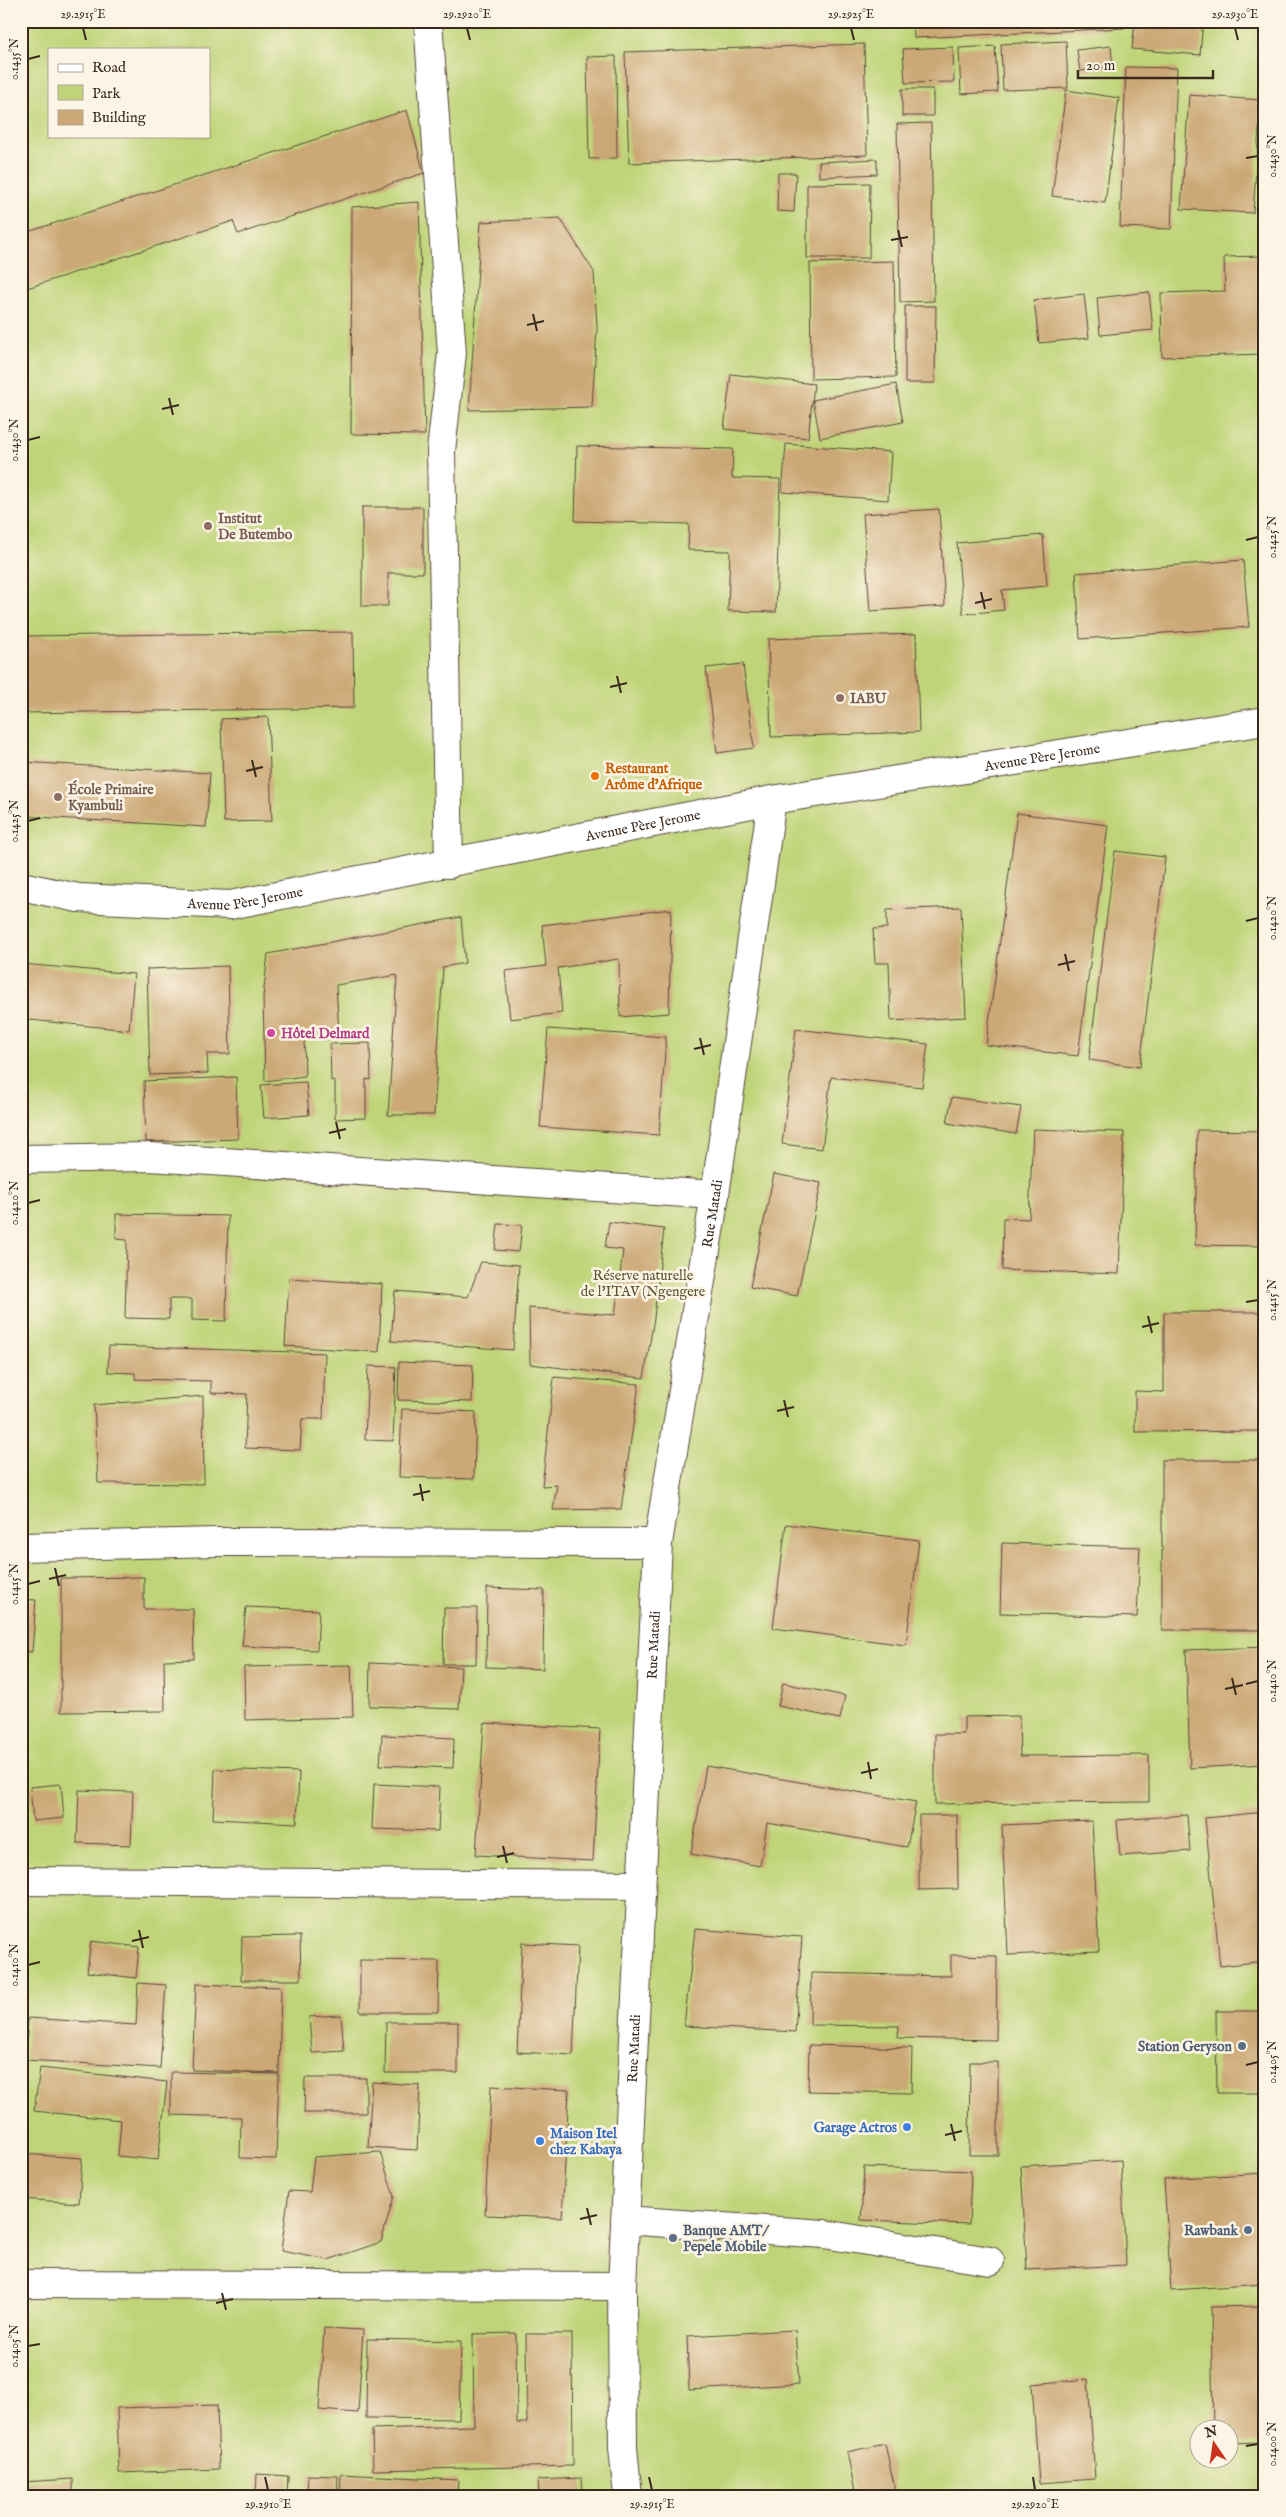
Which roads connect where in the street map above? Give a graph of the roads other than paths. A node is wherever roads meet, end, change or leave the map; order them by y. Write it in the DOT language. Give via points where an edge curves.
graph roads {
  1 [pos="428,21"];
  2 [pos="1265,722"];
  3 [pos="772,800"];
  4 [pos="449,864"];
  5 [pos="21,886"];
  6 [pos="21,1159"];
  7 [pos="715,1195"];
  8 [pos="658,1543"];
  9 [pos="21,1547"];
  10 [pos="21,1881"];
  11 [pos="641,1885"];
  12 [pos="625,2220"];
  13 [pos="990,2261"];
  14 [pos="21,2284"];
  15 [pos="622,2286"];
  16 [pos="628,2496"];
  1 -- 4 [label="street" via="452,353 441,451"];
  2 -- 3 [label="street, Avenue Père Jerome"];
  3 -- 4 [label="street, Avenue Père Jerome"];
  3 -- 7 [label="street, Rue Matadi"];
  4 -- 5 [label="street, Avenue Père Jerome" via="230,905 78,898"];
  6 -- 7 [label="street" via="150,1158"];
  7 -- 8 [label="street, Rue Matadi"];
  8 -- 9 [label="street" via="217,1542"];
  8 -- 11 [label="street, Rue Matadi"];
  10 -- 11 [label="street"];
  11 -- 12 [label="street, Rue Matadi"];
  12 -- 13 [label="street" via="824,2234"];
  12 -- 15 [label="street, Rue Matadi"];
  14 -- 15 [label="street"];
  15 -- 16 [label="street, Rue Matadi" via="624,2448"];
}
